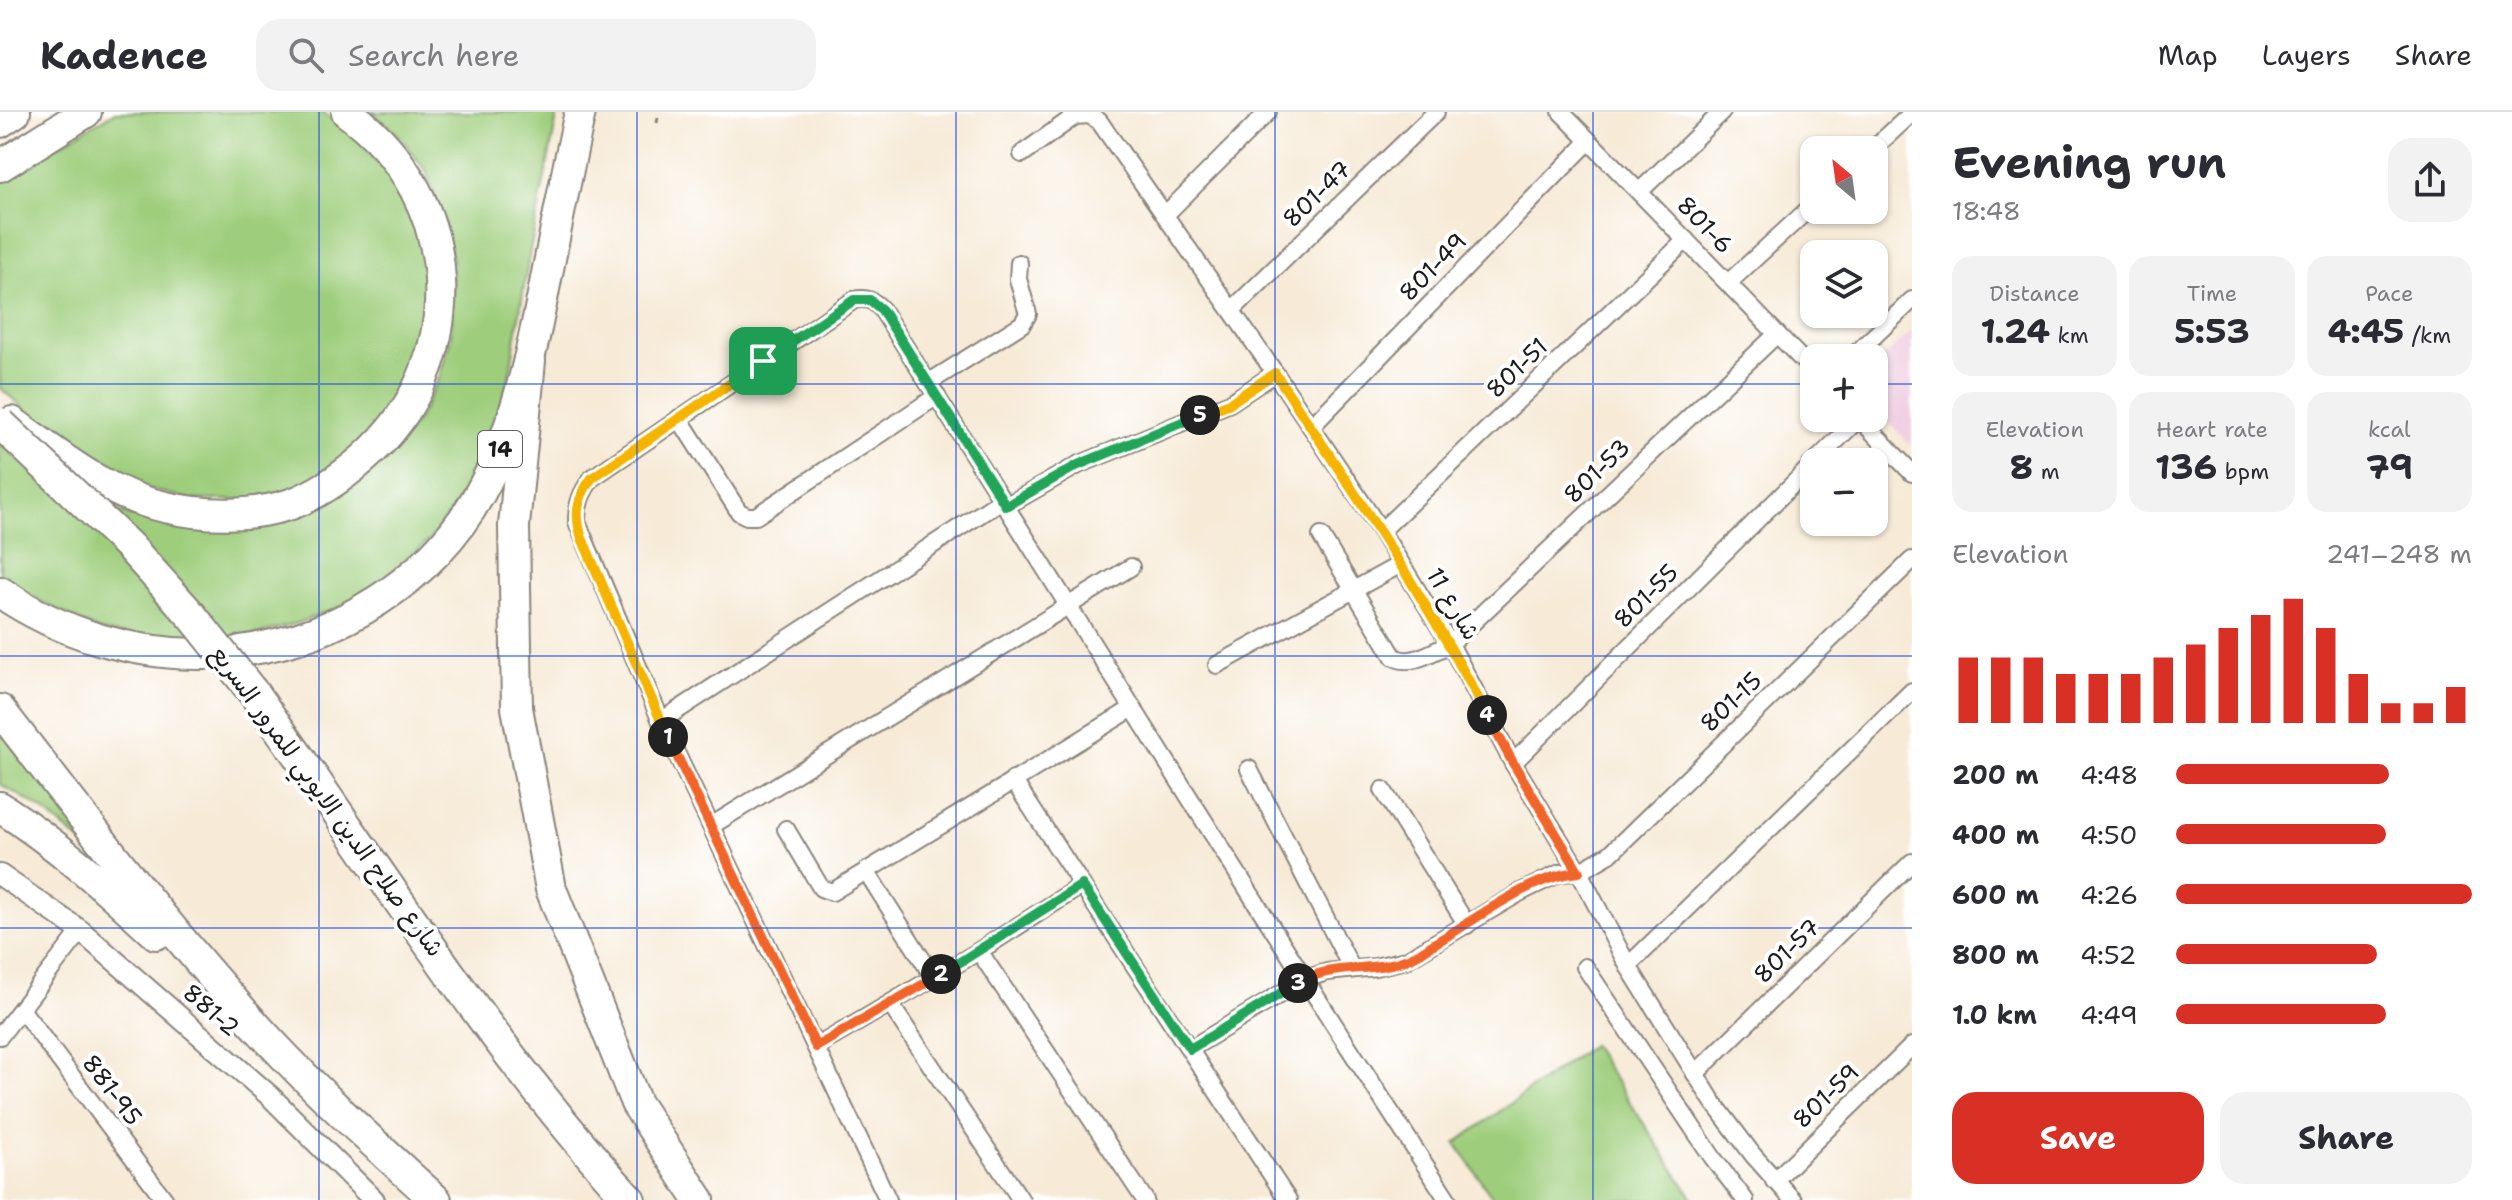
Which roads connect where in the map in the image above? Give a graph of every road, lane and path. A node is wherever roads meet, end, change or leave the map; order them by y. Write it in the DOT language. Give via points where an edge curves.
graph roads {
  1 [pos="15,112"];
  2 [pos="86,112"];
  3 [pos="347,112"];
  4 [pos="580,112"];
  5 [pos="659,112"];
  6 [pos="1268,112"];
  7 [pos="1436,112"];
  8 [pos="1561,112"];
  9 [pos="1722,112"];
  10 [pos="1912,113"];
  11 [pos="0,122"];
  12 [pos="657,123"];
  13 [pos="1887,136"];
  14 [pos="1589,141"];
  15 [pos="1022,154"];
  16 [pos="0,166"];
  17 [pos="1639,192"];
  18 [pos="1165,215"];
  19 [pos="1800,217"];
  20 [pos="1686,240"];
  21 [pos="1019,263"];
  22 [pos="1728,283"];
  23 [pos="1912,300"];
  24 [pos="1232,310"];
  25 [pos="1777,334"];
  26 [pos="1866,344"];
  27 [pos="1800,358"];
  28 [pos="530,361"];
  29 [pos="1275,373"];
  30 [pos="932,390"];
  31 [pos="0,414"];
  32 [pos="679,418"];
  33 [pos="0,423"];
  34 [pos="1311,427"];
  35 [pos="1845,432"];
  36 [pos="1872,432"];
  37 [pos="1830,448"];
  38 [pos="1912,473"];
  39 [pos="1800,478"];
  40 [pos="1004,503"];
  41 [pos="1381,531"];
  42 [pos="1321,536"];
  43 [pos="1912,560"];
  44 [pos="1401,564"];
  45 [pos="1131,567"];
  46 [pos="1354,590"];
  47 [pos="0,592"];
  48 [pos="1069,604"];
  49 [pos="1450,644"];
  50 [pos="240,651"];
  51 [pos="205,654"];
  52 [pos="1217,665"];
  53 [pos="1912,691"];
  54 [pos="1133,708"];
  55 [pos="0,710"];
  56 [pos="661,721"];
  57 [pos="1513,763"];
  58 [pos="1249,769"];
  59 [pos="1013,780"];
  60 [pos="1383,790"];
  61 [pos="0,807"];
  62 [pos="711,826"];
  63 [pos="786,829"];
  64 [pos="1912,862"];
  65 [pos="866,871"];
  66 [pos="1579,872"];
  67 [pos="0,875"];
  68 [pos="1082,885"];
  69 [pos="1467,925"];
  70 [pos="81,931"];
  71 [pos="979,951"];
  72 [pos="1628,966"];
  73 [pos="1585,967"];
  74 [pos="1352,969"];
  75 [pos="934,978"];
  76 [pos="1305,979"];
  77 [pos="890,1004"];
  78 [pos="21,1009"];
  79 [pos="0,1036"];
  80 [pos="271,1042"];
  81 [pos="1912,1046"];
  82 [pos="816,1047"];
  83 [pos="1190,1049"];
  84 [pos="1695,1074"];
  85 [pos="1774,1181"];
  86 [pos="165,1200"];
  87 [pos="374,1200"];
  88 [pos="436,1200"];
  89 [pos="630,1200"];
  90 [pos="699,1200"];
  91 [pos="888,1200"];
  92 [pos="1021,1200"];
  93 [pos="1145,1200"];
  94 [pos="1288,1200"];
  95 [pos="1448,1200"];
  96 [pos="1745,1200"];
  97 [pos="1793,1200"];
  1 -- 11 [label="highway"];
  2 -- 16 [label="highway"];
  3 -- 31 [label="highway" via="386,147 409,179 437,250 441,295 429,362 410,404 383,441 342,477 291,504 263,511 185,511 145,502 90,477"];
  4 -- 28 [label="highway, 14"];
  5 -- 12 [label="path"];
  6 -- 18 [label="street"];
  7 -- 24 [label="street, 801-47"];
  8 -- 14 [label="street, 801-6"];
  9 -- 17 [label="street"];
  10 -- 13 [label="street"];
  14 -- 17 [label="street, 801-6"];
  14 -- 34 [label="street, 801-49"];
  15 -- 18 [label="street, شارع 11" via="1075,116 1089,115 1099,121"];
  17 -- 20 [label="street, 801-6"];
  18 -- 24 [label="street, شارع 11"];
  19 -- 22 [label="street"];
  20 -- 22 [label="street, 801-6"];
  20 -- 41 [label="street, 801-51"];
  21 -- 30 [label="street" via="1028,314 1022,324"];
  22 -- 25 [label="street, 801-6"];
  23 -- 26 [label="street"];
  24 -- 29 [label="street, شارع 11"];
  25 -- 27 [label="street, 801-6"];
  25 -- 49 [label="street, 801-53"];
  28 -- 50 [label="highway, 14" via="490,473 466,516 435,554 356,614 307,635"];
  28 -- 90 [label="highway" via="514,526 517,708 551,889 636,1103"];
  29 -- 34 [label="street, شارع 11"];
  29 -- 40 [label="street" via="1230,403 1078,465"];
  30 -- 32 [label="street" via="877,304 862,298"];
  30 -- 32 [label="street" via="756,516 739,512"];
  30 -- 40 [label="street"];
  32 -- 56 [label="street" via="592,478 577,506 582,538"];
  33 -- 89 [label="highway, شارع صلاح الدين الايوبي للمرور السريع, bridge" via="129,546 193,617 303,761 544,1099"];
  34 -- 41 [label="street, شارع 11"];
  35 -- 37 [label="street, 801-55"];
  36 -- 38 [label="street"];
  39 -- 57 [label="street, 801-55"];
  40 -- 48 [label="street"];
  40 -- 56 [label="street"];
  41 -- 44 [label="street, شارع 11"];
  42 -- 46 [label="street"];
  43 -- 66 [label="street, 801-15" via="1610,854"];
  44 -- 46 [label="street"];
  44 -- 49 [label="street, شارع 11"];
  45 -- 48 [label="street"];
  46 -- 49 [label="street, 801-53" via="1402,662"];
  46 -- 52 [label="street"];
  47 -- 51 [label="highway" via="37,615 110,643"];
  48 -- 54 [label="street"];
  48 -- 62 [label="street"];
  49 -- 57 [label="street, شارع 11"];
  53 -- 72 [label="street"];
  54 -- 59 [label="street"];
  54 -- 76 [label="street"];
  55 -- 80 [label="highway" via="180,939"];
  56 -- 62 [label="street"];
  57 -- 66 [label="street, شارع 11"];
  58 -- 74 [label="street"];
  59 -- 65 [label="street"];
  59 -- 68 [label="street"];
  60 -- 69 [label="street"];
  61 -- 80 [label="highway" via="89,872"];
  62 -- 82 [label="street"];
  63 -- 65 [label="street" via="824,891 832,892"];
  64 -- 84 [label="street, 801-57"];
  65 -- 75 [label="street"];
  66 -- 69 [label="street, 801-15" via="1560,873"];
  66 -- 72 [label="street, شارع 11"];
  67 -- 70 [label="street, 881-2"];
  68 -- 71 [label="street"];
  68 -- 83 [label="street"];
  69 -- 74 [label="street, 801-15" via="1406,960"];
  70 -- 78 [label="street"];
  70 -- 87 [label="street, 881-2" via="271,1097"];
  71 -- 75 [label="street"];
  71 -- 93 [label="street"];
  72 -- 84 [label="street, شارع 11"];
  73 -- 96 [label="street"];
  74 -- 76 [label="street, 801-15"];
  75 -- 77 [label="street"];
  76 -- 83 [label="street, 801-15"];
  76 -- 95 [label="street"];
  77 -- 82 [label="street"];
  77 -- 92 [label="street"];
  78 -- 79 [label="street"];
  78 -- 86 [label="street, 881-95"];
  80 -- 88 [label="highway"];
  81 -- 85 [label="street, 801-59"];
  82 -- 91 [label="street"];
  83 -- 94 [label="street"];
  84 -- 85 [label="street, شارع 11"];
  85 -- 97 [label="street, شارع 11"];
}
